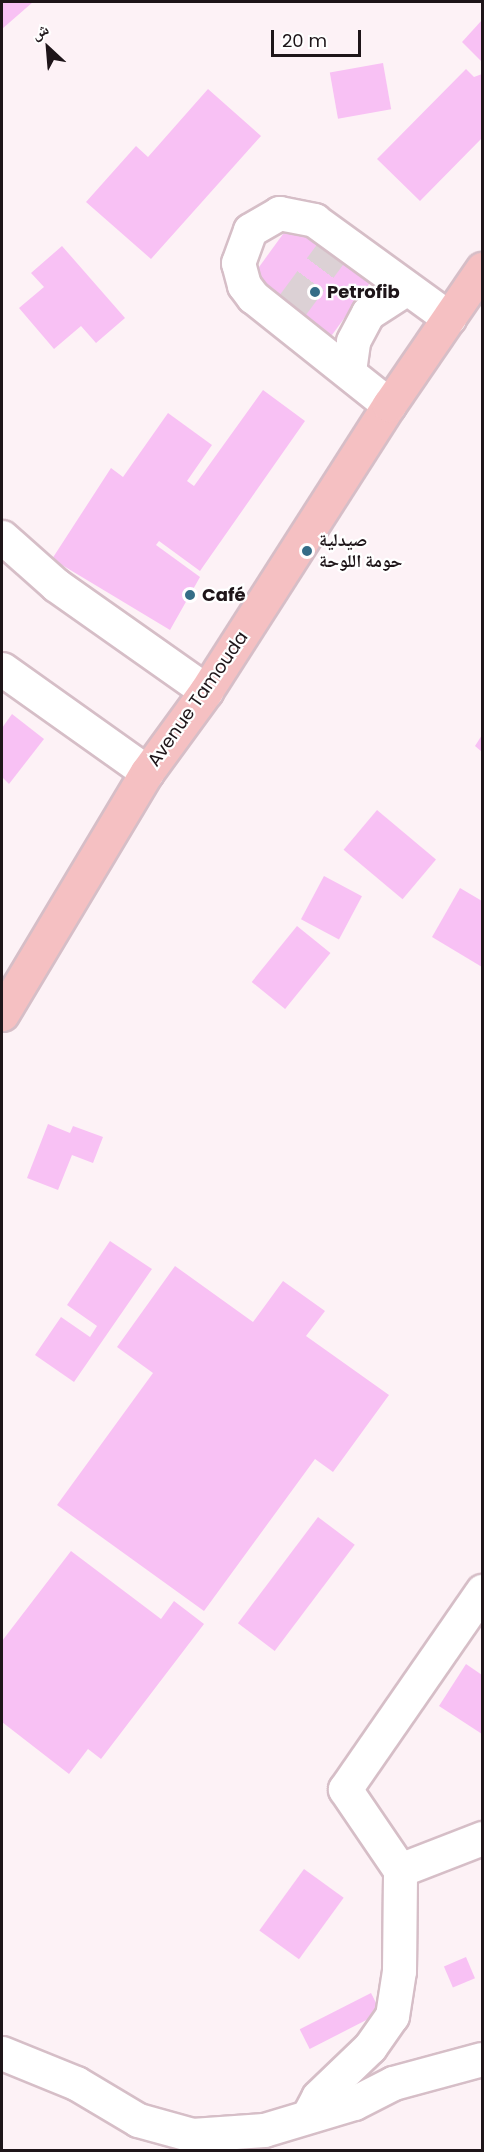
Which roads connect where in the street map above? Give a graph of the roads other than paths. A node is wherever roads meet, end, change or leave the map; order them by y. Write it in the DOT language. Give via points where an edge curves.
graph roads {
  1 [pos="483,269"];
  2 [pos="407,288"];
  3 [pos="449,318"];
  4 [pos="349,371"];
  5 [pos="389,405"];
  6 [pos="2,537"];
  7 [pos="2,669"];
  8 [pos="206,691"];
  9 [pos="147,772"];
  10 [pos="2,1014"];
  11 [pos="480,1602"];
  12 [pos="483,1838"];
  13 [pos="400,1870"];
  14 [pos="2,2053"];
  15 [pos="483,2059"];
  16 [pos="308,2116"];
  1 -- 3 [label="highway, Avenue Tamouda"];
  2 -- 3 [label="street"];
  2 -- 4 [label="street" via="368,313 353,340"];
  2 -- 4 [label="street" via="336,246 314,220 291,213 268,217 249,230 239,252 240,275 253,297 286,313"];
  3 -- 5 [label="highway, Avenue Tamouda"];
  4 -- 5 [label="street"];
  5 -- 8 [label="highway, Avenue Tamouda"];
  6 -- 8 [label="street" via="56,585"];
  7 -- 9 [label="street"];
  8 -- 9 [label="highway, Avenue Tamouda"];
  9 -- 10 [label="highway, Avenue Tamouda"];
  11 -- 13 [label="street" via="345,1789"];
  12 -- 13 [label="street"];
  13 -- 16 [label="street" via="399,1971 393,2016 370,2047 318,2097"];
  14 -- 16 [label="street" via="76,2083 138,2120 192,2135 264,2130"];
  15 -- 16 [label="street" via="393,2083 354,2103"];
}
